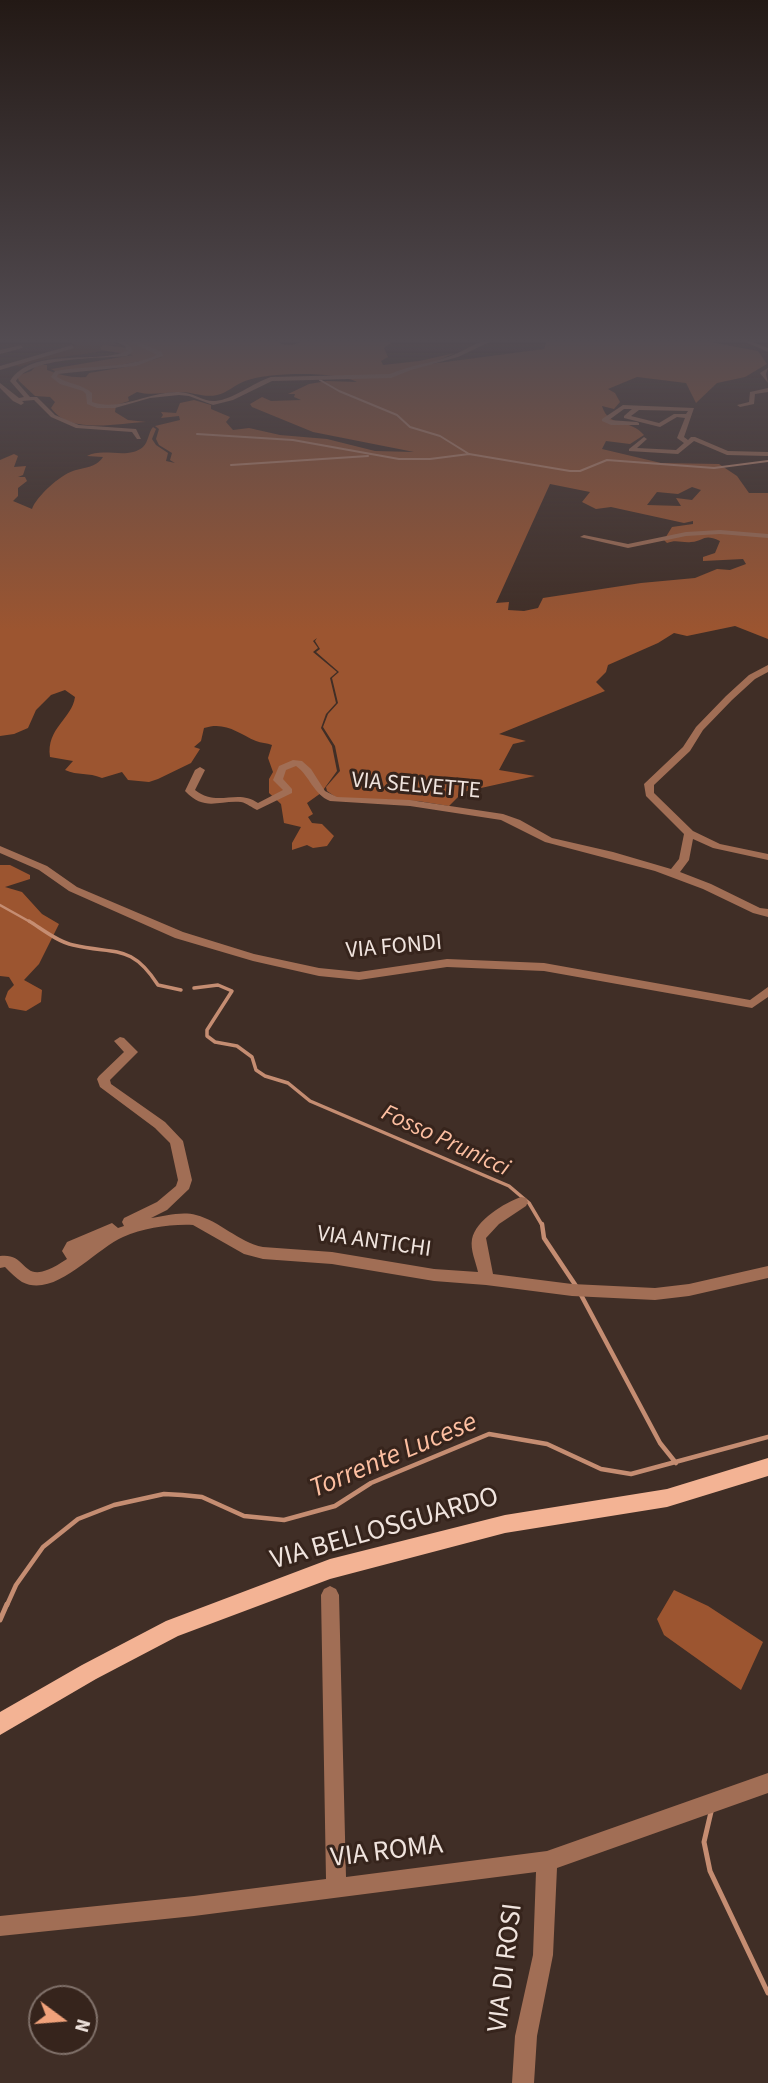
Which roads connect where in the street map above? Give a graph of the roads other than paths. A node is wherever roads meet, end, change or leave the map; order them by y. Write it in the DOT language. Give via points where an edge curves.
graph roads {
  1 [pos="680,437"];
  2 [pos="644,439"];
  3 [pos="687,442"];
  4 [pos="768,454"];
  5 [pos="768,536"];
  6 [pos="584,537"];
  7 [pos="768,667"];
  8 [pos="200,770"];
  9 [pos="689,833"];
  10 [pos="0,849"];
  11 [pos="768,857"];
  12 [pos="674,871"];
  13 [pos="768,913"];
  14 [pos="768,991"];
  15 [pos="120,1041"];
  16 [pos="521,1202"];
  17 [pos="76,1259"];
  18 [pos="0,1262"];
  19 [pos="768,1272"];
  20 [pos="486,1279"];
  21 [pos="579,1290"];
  22 [pos="768,1467"];
  23 [pos="330,1595"];
  24 [pos="0,1724"];
  25 [pos="768,1783"];
  26 [pos="547,1861"];
  27 [pos="336,1888"];
  28 [pos="0,1926"];
  29 [pos="523,2083"];
  1 -- 3 [label="street"];
  2 -- 3 [label="street" via="631,450 671,453"];
  3 -- 4 [label="street" via="693,438 727,453"];
  5 -- 6 [label="street" via="686,534 628,546"];
  7 -- 9 [label="street" via="729,698 687,749 649,785 649,794"];
  8 -- 12 [label="street, VIA SELVETTE" via="190,792 219,803 246,799 257,807 284,796 289,791 278,780 279,772 297,763 322,793 337,800 410,803 503,817 553,842"];
  9 -- 11 [label="street" via="717,846"];
  9 -- 12 [label="street" via="684,860"];
  10 -- 14 [label="street, VIA FONDI" via="43,868 73,889 179,935 319,972 359,976 447,963 505,965 544,967 752,1004"];
  12 -- 13 [label="street"];
  15 -- 17 [label="street" via="132,1052 103,1079 106,1087 176,1141 186,1180 162,1206 72,1246 69,1251"];
  16 -- 20 [label="street" via="479,1235"];
  17 -- 18 [label="street, VIA ANTICHI" via="55,1275 40,1279 26,1276 8,1261"];
  17 -- 20 [label="street, VIA ANTICHI" via="116,1234 183,1219 195,1220 263,1253"];
  19 -- 21 [label="street, VIA ANTICHI" via="655,1294"];
  20 -- 21 [label="street, VIA ANTICHI"];
  22 -- 24 [label="main road, VIA BELLOSGUARDO" via="667,1498 505,1524 330,1569 173,1628"];
  23 -- 27 [label="street"];
  25 -- 26 [label="street, VIA ROMA"];
  26 -- 27 [label="street, VIA ROMA"];
  26 -- 29 [label="street, VIA DI ROSI" via="543,1955 526,2036"];
  27 -- 28 [label="street, VIA ROMA"];
}
